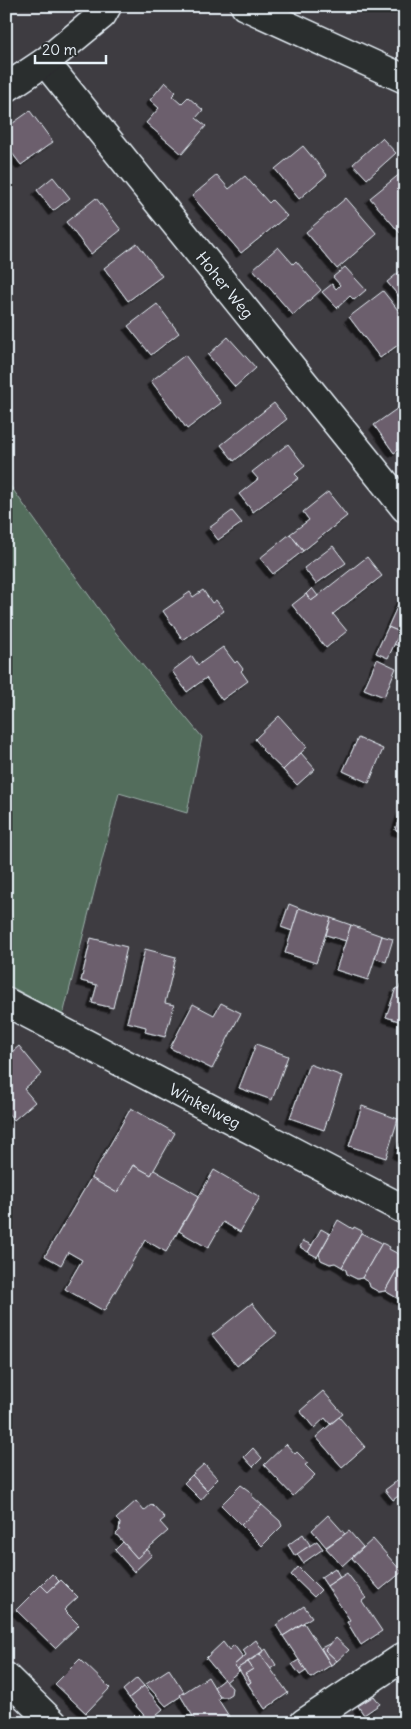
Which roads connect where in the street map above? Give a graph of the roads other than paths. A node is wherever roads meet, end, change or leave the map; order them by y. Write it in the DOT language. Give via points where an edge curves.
graph roads {
  1 [pos="107,6"];
  2 [pos="245,6"];
  3 [pos="45,62"];
  4 [pos="405,79"];
  5 [pos="6,88"];
  6 [pos="405,508"];
  7 [pos="6,1002"];
  8 [pos="405,1210"];
  9 [pos="405,1656"];
  10 [pos="6,1677"];
  11 [pos="53,1723"];
  12 [pos="304,1723"];
  1 -- 3 [label="street" via="102,15"];
  2 -- 4 [label="street"];
  3 -- 5 [label="street"];
  3 -- 6 [label="street, Hoher Weg"];
  7 -- 8 [label="street, Winkelweg"];
  9 -- 12 [label="street"];
  10 -- 11 [label="street"];
}
